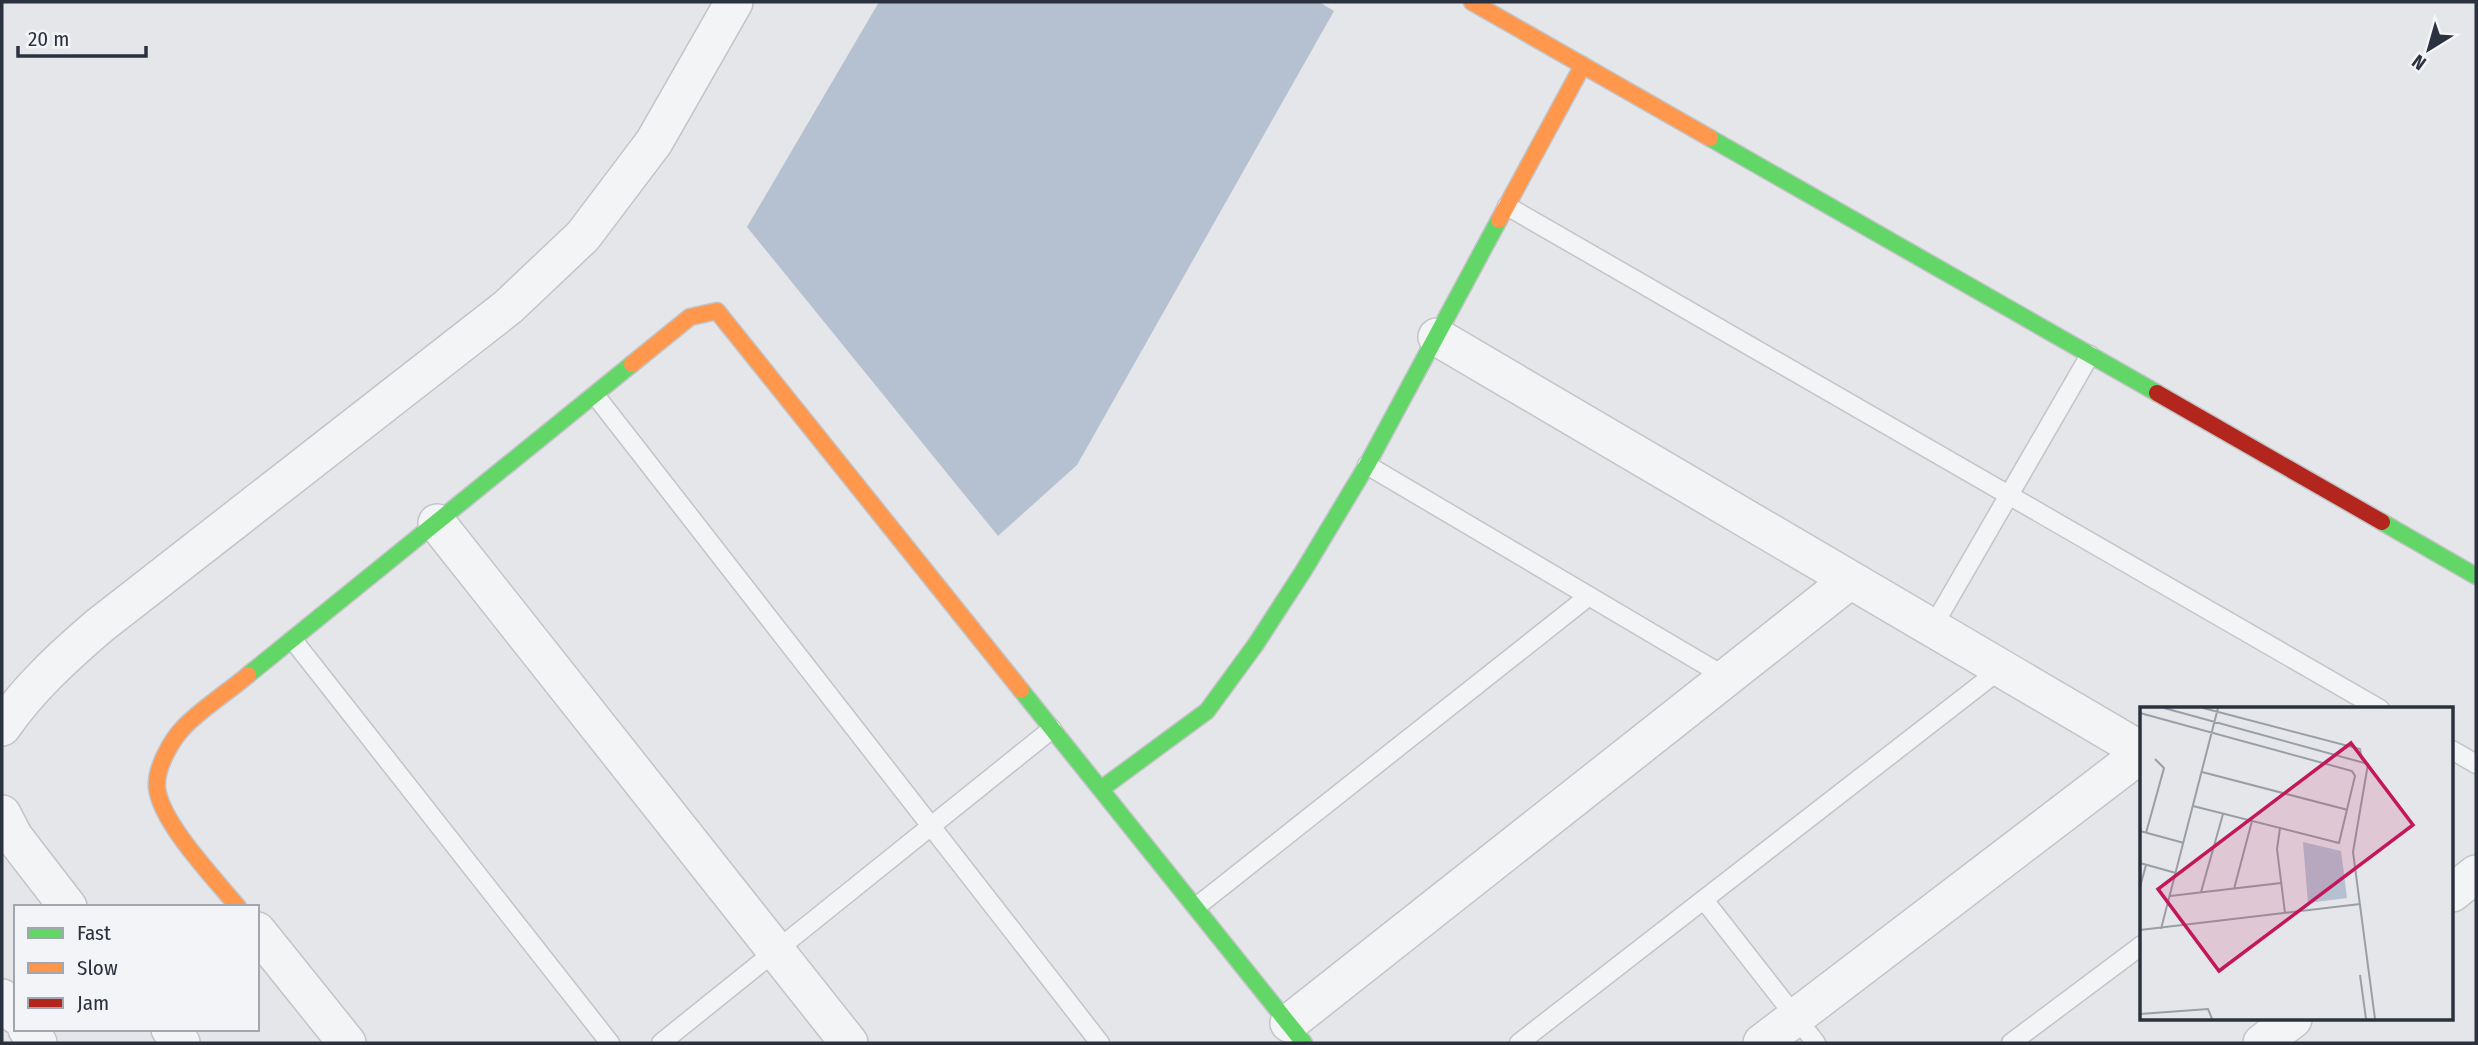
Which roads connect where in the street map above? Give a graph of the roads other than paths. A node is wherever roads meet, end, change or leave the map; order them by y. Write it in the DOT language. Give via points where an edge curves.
graph roads {
  1 [pos="734,2"];
  2 [pos="1472,2"];
  3 [pos="1583,65"];
  4 [pos="1507,206"];
  5 [pos="1437,337"];
  6 [pos="2090,355"];
  7 [pos="594,395"];
  8 [pos="1367,465"];
  9 [pos="2009,495"];
  10 [pos="437,523"];
  11 [pos="2476,576"];
  12 [pos="1850,579"];
  13 [pos="1589,596"];
  14 [pos="1932,628"];
  15 [pos="293,639"];
  16 [pos="2002,668"];
  17 [pos="1726,677"];
  18 [pos="2377,707"];
  19 [pos="2,727"];
  20 [pos="1052,729"];
  21 [pos="2140,751"];
  22 [pos="2454,751"];
  23 [pos="2140,754"];
  24 [pos="2476,764"];
  25 [pos="1101,789"];
  26 [pos="931,826"];
  27 [pos="6,833"];
  28 [pos="2476,874"];
  29 [pos="2454,891"];
  30 [pos="1704,900"];
  31 [pos="66,905"];
  32 [pos="236,905"];
  33 [pos="1196,907"];
  34 [pos="259,933"];
  35 [pos="2140,946"];
  36 [pos="776,951"];
  37 [pos="2,998"];
  38 [pos="14,1013"];
  39 [pos="2291,1020"];
  40 [pos="1805,1030"];
  41 [pos="1297,1033"];
  42 [pos="347,1043"];
  43 [pos="610,1043"];
  44 [pos="661,1043"];
  45 [pos="849,1043"];
  46 [pos="1100,1043"];
  47 [pos="1519,1043"];
  48 [pos="1762,1043"];
  49 [pos="2011,1043"];
  50 [pos="2262,1043"];
  1 -- 19 [label="street" via="653,142 583,236 508,307 99,626 54,665"];
  2 -- 3 [label="street"];
  3 -- 4 [label="street"];
  3 -- 6 [label="street"];
  4 -- 5 [label="street"];
  4 -- 9 [label="lane"];
  5 -- 8 [label="street"];
  5 -- 12 [label="street"];
  6 -- 9 [label="lane"];
  6 -- 11 [label="street"];
  7 -- 10 [label="street"];
  7 -- 20 [label="street" via="690,317 717,311"];
  7 -- 26 [label="lane"];
  8 -- 13 [label="lane"];
  8 -- 25 [label="street" via="1263,634 1207,711"];
  9 -- 14 [label="lane"];
  9 -- 18 [label="lane"];
  10 -- 15 [label="street"];
  10 -- 36 [label="street"];
  12 -- 14 [label="street"];
  12 -- 17 [label="street"];
  13 -- 17 [label="lane"];
  13 -- 33 [label="lane"];
  14 -- 16 [label="street"];
  15 -- 32 [label="street" via="184,727 166,754 157,787 166,817"];
  15 -- 43 [label="lane"];
  16 -- 21 [label="street"];
  16 -- 30 [label="lane"];
  17 -- 41 [label="street"];
  20 -- 25 [label="street"];
  20 -- 26 [label="lane"];
  22 -- 24 [label="lane"];
  23 -- 40 [label="street"];
  25 -- 33 [label="street"];
  26 -- 36 [label="lane"];
  26 -- 46 [label="lane"];
  27 -- 31 [label="street"];
  28 -- 29 [label="street"];
  30 -- 40 [label="lane"];
  30 -- 47 [label="lane"];
  33 -- 41 [label="street"];
  34 -- 42 [label="street"];
  35 -- 49 [label="lane"];
  36 -- 44 [label="lane"];
  36 -- 45 [label="street"];
  37 -- 38 [label="street"];
  39 -- 50 [label="street"];
  40 -- 48 [label="street"];
}
